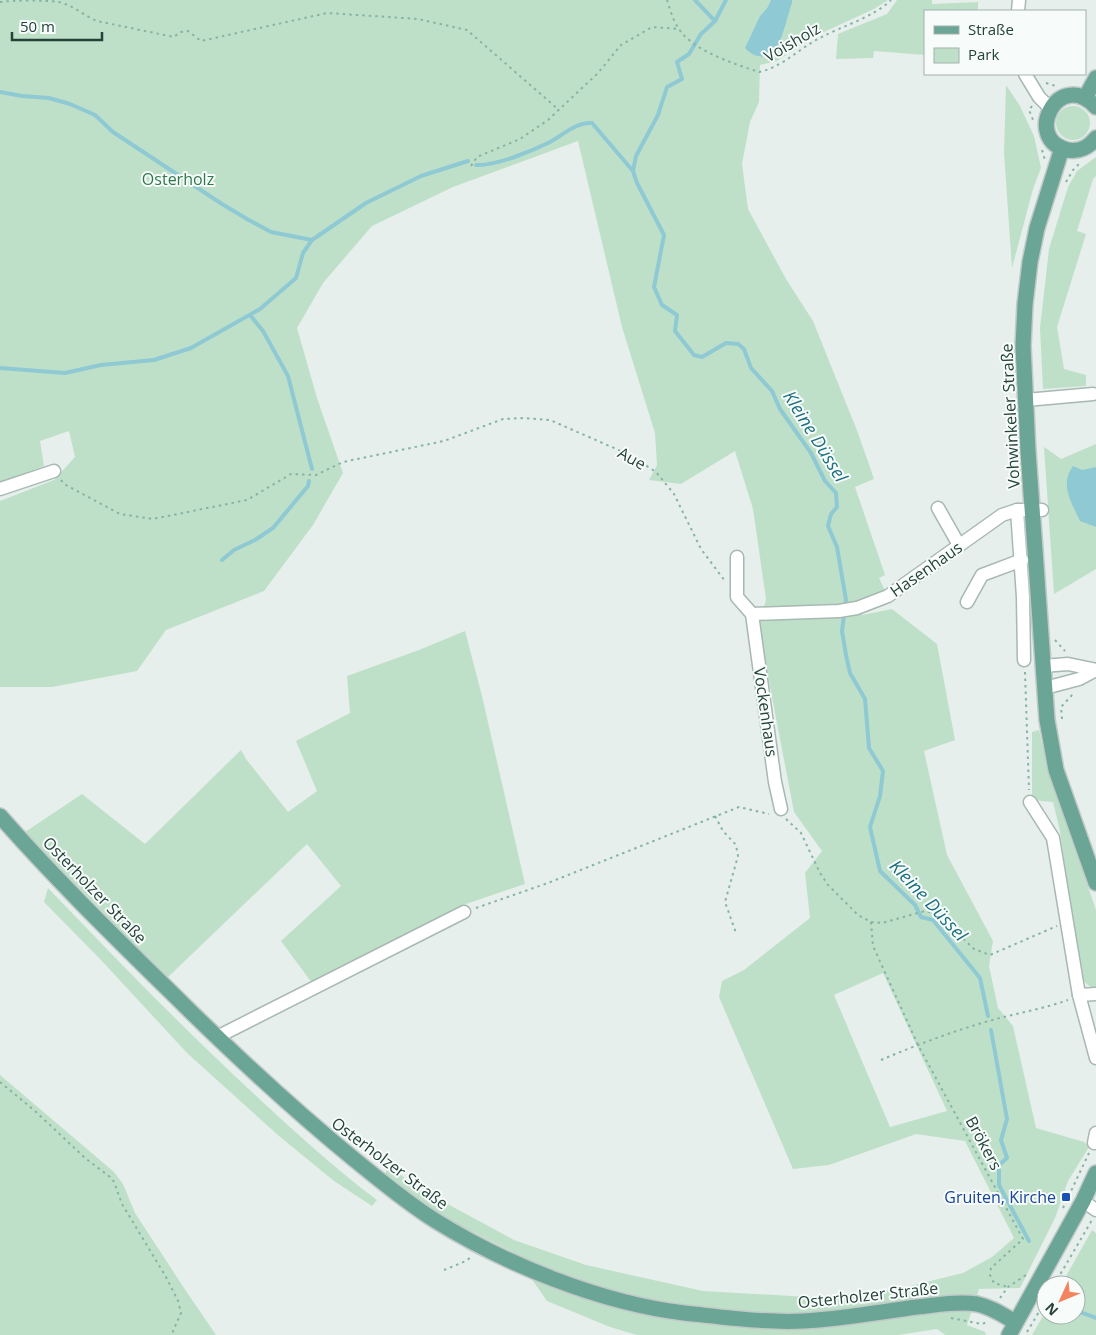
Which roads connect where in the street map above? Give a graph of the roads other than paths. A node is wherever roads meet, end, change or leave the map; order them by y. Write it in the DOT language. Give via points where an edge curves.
graph roads {
  1 [pos="1026,75"];
  2 [pos="1096,78"];
  3 [pos="1090,102"];
  4 [pos="1050,108"];
  5 [pos="1095,141"];
  6 [pos="1062,148"];
  7 [pos="1093,394"];
  8 [pos="1026,400"];
  9 [pos="54,471"];
  10 [pos="0,489"];
  11 [pos="938,508"];
  12 [pos="1017,510"];
  13 [pos="1037,510"];
  14 [pos="959,545"];
  15 [pos="737,557"];
  16 [pos="1022,560"];
  17 [pos="967,602"];
  18 [pos="752,614"];
  19 [pos="1024,660"];
  20 [pos="1043,666"];
  21 [pos="1096,670"];
  22 [pos="1045,688"];
  23 [pos="1030,802"];
  24 [pos="781,809"];
  25 [pos="0,816"];
  26 [pos="1096,884"];
  27 [pos="464,912"];
  28 [pos="1096,994"];
  29 [pos="1079,995"];
  30 [pos="217,1037"];
  31 [pos="1096,1058"];
  32 [pos="1096,1173"];
  33 [pos="1083,1201"];
  34 [pos="1094,1215"];
  35 [pos="1012,1328"];
  1 -- 4 [label="street"];
  2 -- 3 [label="main road"];
  3 -- 4 [label="main road" via="1076,95 1067,96"];
  4 -- 6 [label="main road" via="1046,124 1048,131"];
  5 -- 6 [label="main road" via="1079,150"];
  6 -- 8 [label="main road, Vohwinkeler Straße" via="1030,262 1025,304"];
  7 -- 8 [label="street"];
  8 -- 13 [label="main road, Vohwinkeler Straße"];
  9 -- 10 [label="street"];
  11 -- 14 [label="street"];
  12 -- 13 [label="street, Hasenhaus"];
  12 -- 14 [label="street, Hasenhaus" via="1002,515"];
  12 -- 16 [label="street, Vohwinkeler Straße"];
  13 -- 20 [label="main road, Vohwinkeler Straße"];
  14 -- 18 [label="street, Hasenhaus" via="888,596 857,608"];
  15 -- 18 [label="street" via="737,597"];
  16 -- 17 [label="street" via="982,575"];
  16 -- 19 [label="street, Vohwinkeler Straße"];
  18 -- 24 [label="street, Vockenhaus"];
  20 -- 21 [label="street" via="1068,664"];
  20 -- 22 [label="main road, Vohwinkeler Straße"];
  21 -- 22 [label="street" via="1079,679"];
  22 -- 26 [label="main road, Vohwinkeler Straße" via="1056,770"];
  23 -- 29 [label="street" via="1054,838"];
  25 -- 30 [label="main road, Osterholzer Straße" via="116,939"];
  27 -- 30 [label="street"];
  28 -- 29 [label="street"];
  29 -- 31 [label="street"];
  30 -- 35 [label="main road, Osterholzer Straße" via="317,1129 397,1194 437,1222 527,1269 580,1288 680,1312 801,1321 961,1303 993,1309"];
  32 -- 33 [label="main road"];
  33 -- 34 [label="street"];
  33 -- 35 [label="main road"];
}
